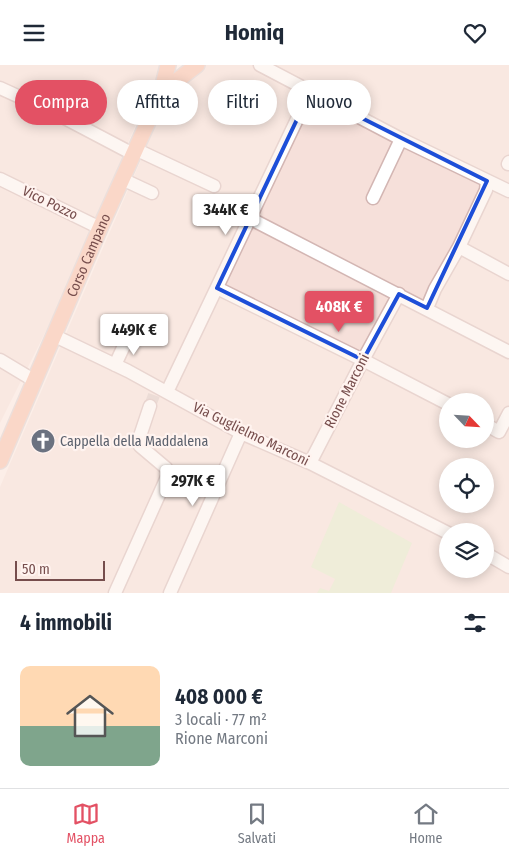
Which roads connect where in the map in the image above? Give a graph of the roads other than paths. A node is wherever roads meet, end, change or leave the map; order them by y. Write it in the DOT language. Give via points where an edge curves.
graph roads {
  1 [pos="168,65"];
  2 [pos="196,65"];
  3 [pos="260,65"];
  4 [pos="164,80"];
  5 [pos="177,80"];
  6 [pos="288,80"];
  7 [pos="0,88"];
  8 [pos="371,124"];
  9 [pos="146,125"];
  10 [pos="294,125"];
  11 [pos="401,139"];
  12 [pos="134,151"];
  13 [pos="0,179"];
  14 [pos="122,179"];
  15 [pos="487,181"];
  16 [pos="214,185"];
  17 [pos="509,191"];
  18 [pos="152,193"];
  19 [pos="373,197"];
  20 [pos="257,222"];
  21 [pos="100,228"];
  22 [pos="459,247"];
  23 [pos="509,274"];
  24 [pos="217,287"];
  25 [pos="399,294"];
  26 [pos="427,308"];
  27 [pos="129,335"];
  28 [pos="55,336"];
  29 [pos="509,352"];
  30 [pos="0,360"];
  31 [pos="363,360"];
  32 [pos="115,365"];
  33 [pos="35,381"];
  34 [pos="157,395"];
  35 [pos="439,399"];
  36 [pos="509,413"];
  37 [pos="494,429"];
  38 [pos="241,433"];
  39 [pos="0,461"];
  40 [pos="310,463"];
  41 [pos="439,528"];
  42 [pos="494,558"];
  43 [pos="509,567"];
  44 [pos="115,593"];
  45 [pos="170,593"];
  1 -- 4 [label="main road"];
  2 -- 5 [label="main road, Corso Campano"];
  3 -- 6 [label="street"];
  7 -- 12 [label="street"];
  8 -- 11 [label="street"];
  9 -- 12 [label="main road, Corso Campano"];
  10 -- 24 [label="street"];
  11 -- 15 [label="street"];
  11 -- 19 [label="street"];
  12 -- 14 [label="main road, Corso Campano"];
  12 -- 16 [label="street"];
  13 -- 21 [label="street, Vico Pozzo"];
  14 -- 18 [label="street"];
  14 -- 21 [label="main road, Corso Campano"];
  15 -- 17 [label="street"];
  15 -- 22 [label="street" via="486,190"];
  20 -- 25 [label="street"];
  21 -- 28 [label="main road, Corso Campano"];
  22 -- 23 [label="street"];
  22 -- 26 [label="street"];
  24 -- 31 [label="street"];
  24 -- 34 [label="street"];
  25 -- 26 [label="street"];
  25 -- 31 [label="street, Rione Marconi"];
  26 -- 29 [label="street"];
  27 -- 32 [label="street"];
  28 -- 32 [label="street, Via Guglielmo Marconi"];
  28 -- 33 [label="main road, Corso Campano"];
  30 -- 33 [label="street"];
  31 -- 35 [label="street"];
  31 -- 40 [label="street, Rione Marconi"];
  32 -- 34 [label="street, Via Guglielmo Marconi"];
  33 -- 39 [label="main road, Corso Campano"];
  34 -- 38 [label="street, Via Guglielmo Marconi"];
  34 -- 44 [label="street" via="138,442 166,468 167,477"];
  36 -- 37 [label="street" via="500,432"];
  38 -- 40 [label="street, Via Guglielmo Marconi"];
  38 -- 45 [label="street"];
  40 -- 41 [label="street, Via Guglielmo Marconi"];
  42 -- 43 [label="street"];
}
